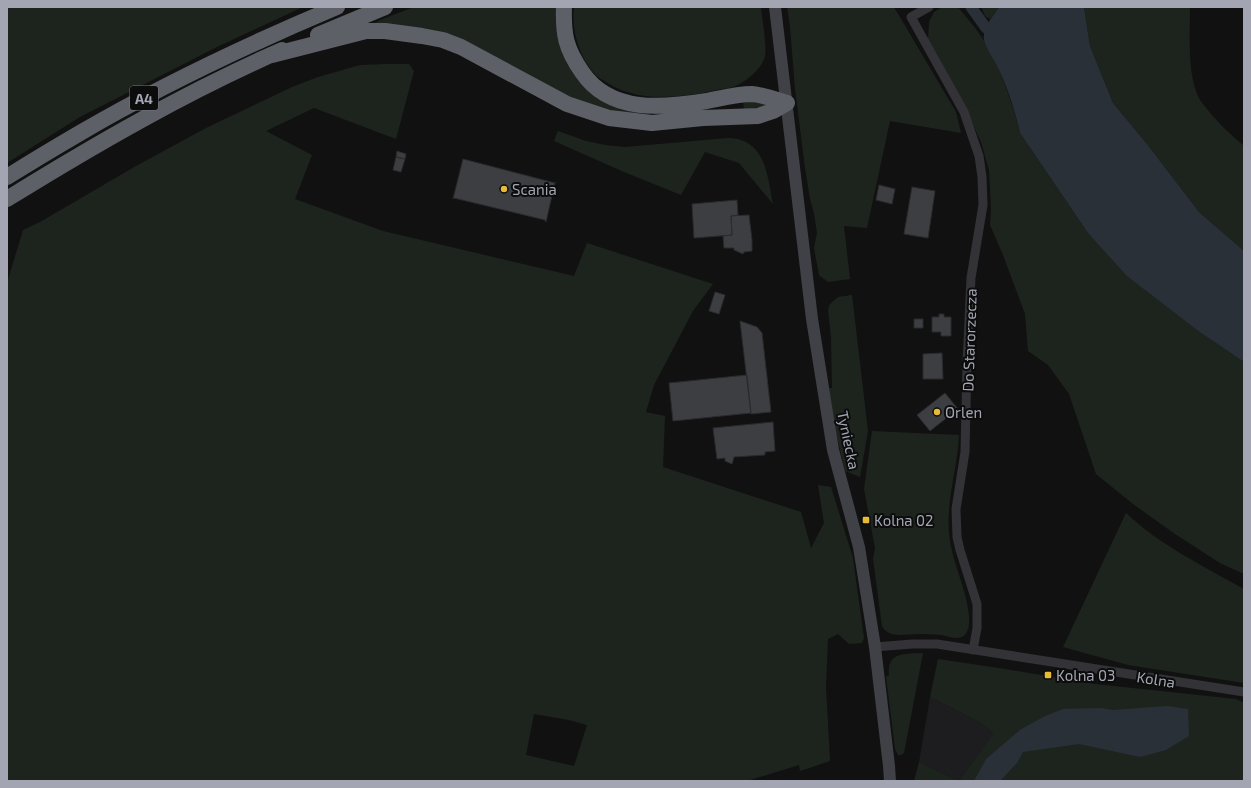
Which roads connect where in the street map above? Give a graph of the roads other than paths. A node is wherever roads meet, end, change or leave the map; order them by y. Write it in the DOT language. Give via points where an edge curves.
graph roads {
  1 [pos="320,7"];
  2 [pos="337,7"];
  3 [pos="385,7"];
  4 [pos="564,7"];
  5 [pos="775,7"];
  6 [pos="929,7"];
  7 [pos="286,28"];
  8 [pos="272,55"];
  9 [pos="787,103"];
  10 [pos="7,177"];
  11 [pos="7,199"];
  12 [pos="875,647"];
  13 [pos="972,650"];
  14 [pos="1244,692"];
  15 [pos="890,781"];
  1 -- 7 [label="highway"];
  2 -- 7 [label="highway, A4"];
  3 -- 8 [label="highway, A4"];
  4 -- 9 [label="highway" via="566,44 573,60 586,78 603,93 618,100 658,107 753,94"];
  5 -- 9 [label="street, Tyniecka"];
  6 -- 13 [label="street, Do Starorzecza" via="911,18 964,112 979,156 982,177 983,205 971,278 965,452 956,509 957,537 977,604 977,628"];
  7 -- 10 [label="highway, A4" via="81,132"];
  8 -- 9 [label="highway" via="366,31 400,32 443,40 462,47 567,104 609,118 652,123 758,116"];
  8 -- 11 [label="highway, A4" via="159,111"];
  9 -- 12 [label="street, Tyniecka" via="812,319 828,426 859,546"];
  12 -- 13 [label="street" via="925,644"];
  12 -- 15 [label="street, Tyniecka"];
  13 -- 14 [label="street, Kolna"];
}
